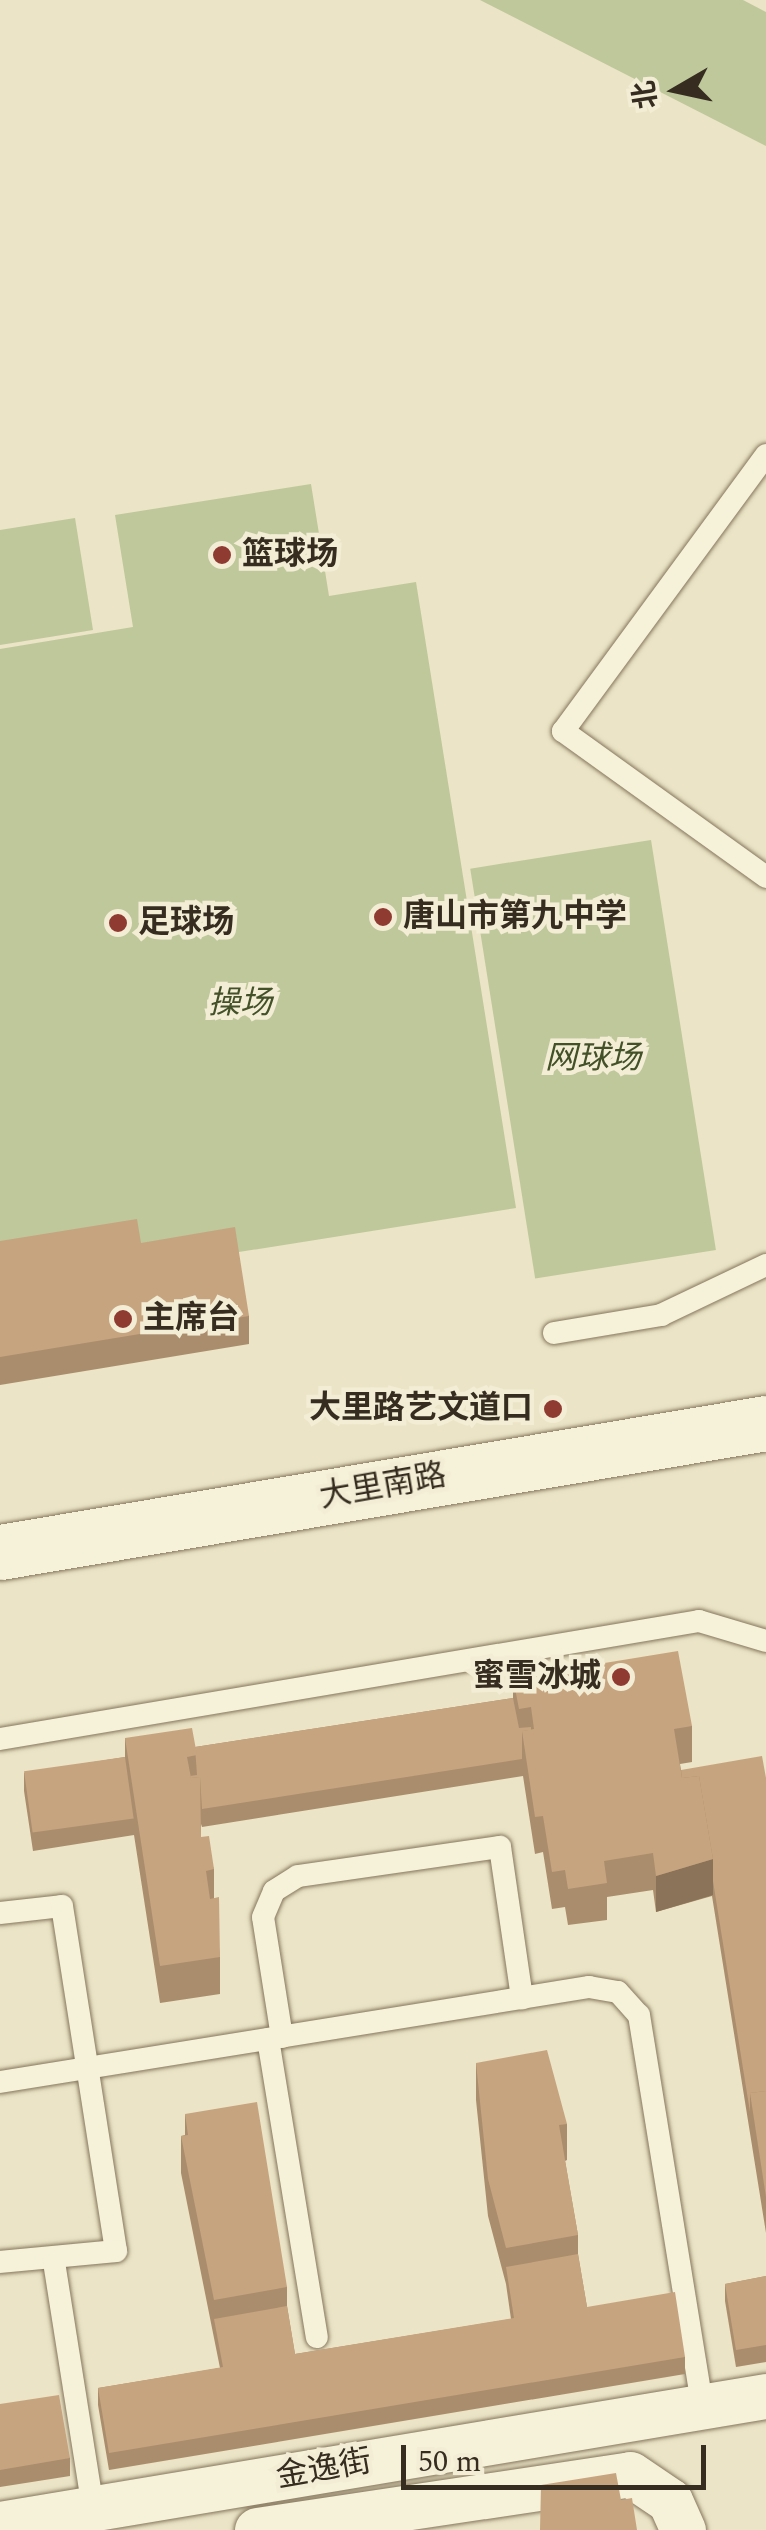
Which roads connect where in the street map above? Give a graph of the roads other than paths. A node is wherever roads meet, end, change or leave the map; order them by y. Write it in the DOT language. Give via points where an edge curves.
graph roads {
  1 [pos="766,455"];
  2 [pos="766,877"];
  3 [pos="766,1265"];
  4 [pos="554,1333"];
  5 [pos="766,1423"];
  6 [pos="0,1552"];
  7 [pos="766,1641"];
  8 [pos="0,1738"];
  9 [pos="0,1914"];
  10 [pos="522,1998"];
  11 [pos="275,2038"];
  12 [pos="88,2068"];
  13 [pos="0,2082"];
  14 [pos="0,2262"];
  15 [pos="54,2262"];
  16 [pos="317,2338"];
  17 [pos="766,2396"];
  18 [pos="702,2406"];
  19 [pos="93,2509"];
  20 [pos="0,2524"];
  21 [pos="257,2530"];
  22 [pos="683,2530"];
  1 -- 2 [label="lane" via="563,731"];
  3 -- 4 [label="lane" via="661,1315"];
  5 -- 6 [label="main road, 大里南路"];
  7 -- 8 [label="lane" via="699,1621"];
  9 -- 12 [label="lane" via="62,1906"];
  10 -- 11 [label="lane"];
  10 -- 11 [label="lane" via="500,1847 298,1876 274,1891 263,1917"];
  10 -- 18 [label="lane" via="604,1989 639,2015"];
  11 -- 12 [label="lane"];
  11 -- 16 [label="lane"];
  12 -- 13 [label="lane"];
  12 -- 15 [label="lane" via="116,2252"];
  14 -- 15 [label="lane"];
  15 -- 19 [label="lane"];
  17 -- 18 [label="street, 金逸街"];
  18 -- 19 [label="street, 金逸街"];
  19 -- 20 [label="street, 金逸街"];
  21 -- 22 [label="street" via="630,2474 670,2501"];
}
